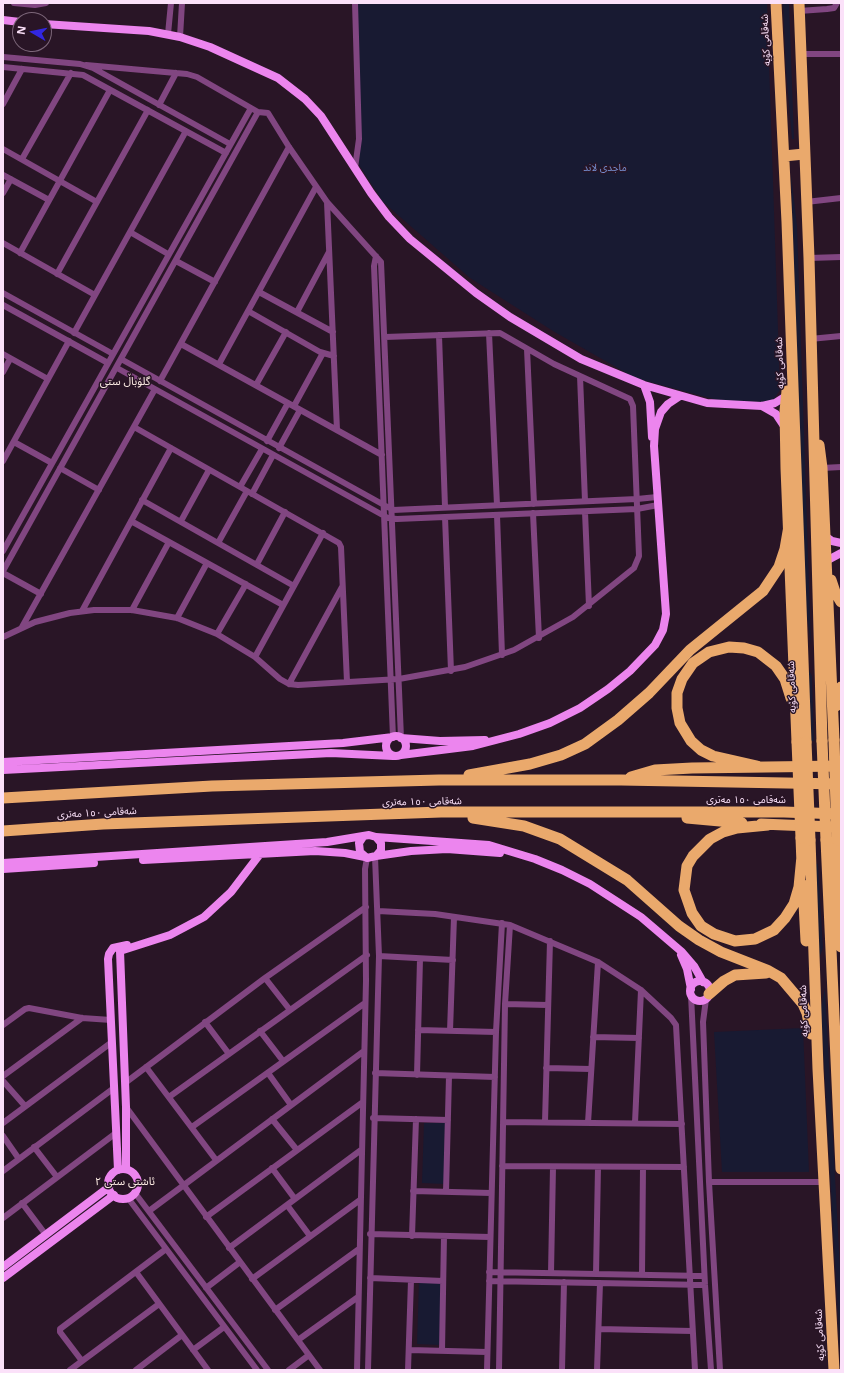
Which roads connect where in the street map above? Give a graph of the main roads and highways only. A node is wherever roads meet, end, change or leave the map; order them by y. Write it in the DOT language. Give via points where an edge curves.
graph roads {
  1 [pos="776,3"];
  2 [pos="799,7"];
  3 [pos="804,154"];
  4 [pos="784,156"];
  5 [pos="792,365"];
  6 [pos="812,420"];
  7 [pos="789,526"];
  8 [pos="826,562"];
  9 [pos="841,602"];
  10 [pos="841,687"];
  11 [pos="796,728"];
  12 [pos="828,740"];
  13 [pos="801,742"];
  14 [pos="757,766"];
  15 [pos="841,766"];
  16 [pos="439,780"];
  17 [pos="621,780"];
  18 [pos="841,784"];
  19 [pos="3,798"];
  20 [pos="441,812"];
  21 [pos="621,812"];
  22 [pos="841,814"];
  23 [pos="768,825"];
  24 [pos="841,827"];
  25 [pos="3,831"];
  26 [pos="805,839"];
  27 [pos="832,840"];
  28 [pos="802,856"];
  29 [pos="838,860"];
  30 [pos="841,877"];
  31 [pos="841,948"];
  32 [pos="774,973"];
  33 [pos="814,973"];
  34 [pos="707,996"];
  35 [pos="818,1069"];
  36 [pos="841,1169"];
  37 [pos="834,1370"];
  1 -- 4 [label="highway, شەقامی کۆیە"];
  2 -- 3 [label="highway"];
  3 -- 4 [label="highway"];
  3 -- 6 [label="highway"];
  4 -- 5 [label="highway, شەقامی کۆیە"];
  5 -- 7 [label="highway" via="786,396 785,427"];
  5 -- 13 [label="highway, شەقامی کۆیە"];
  6 -- 8 [label="highway" via="828,468"];
  6 -- 12 [label="highway"];
  7 -- 11 [label="highway"];
  7 -- 16 [label="highway" via="779,567 763,591 694,646 649,693 618,720 585,744 561,755 530,764"];
  8 -- 9 [label="highway" via="832,587"];
  8 -- 12 [label="highway"];
  10 -- 12 [label="highway"];
  11 -- 13 [label="highway"];
  11 -- 14 [label="highway" via="788,686 781,672 765,656 751,649 729,647 709,652 693,663 682,678 676,700 678,715 687,735 701,750 713,756"];
  12 -- 27 [label="highway, bridge"];
  13 -- 26 [label="highway, شەقامی کۆیە, bridge"];
  14 -- 15 [label="highway"];
  14 -- 17 [label="highway" via="655,770"];
  16 -- 17 [label="highway, شەقامی ١٥٠ مەتری"];
  16 -- 19 [label="highway, شەقامی ١٥٠ مەتری" via="212,786"];
  17 -- 18 [label="highway, شەقامی ١٥٠ مەتری"];
  20 -- 21 [label="highway, شەقامی ١٥٠ مەتری"];
  20 -- 25 [label="highway, شەقامی ١٥٠ مەتری" via="103,824"];
  20 -- 32 [label="highway" via="524,826 560,839 627,880 679,926 699,940 732,958"];
  21 -- 22 [label="highway, شەقامی ١٥٠ مەتری"];
  21 -- 23 [label="highway"];
  23 -- 24 [label="highway"];
  23 -- 28 [label="highway" via="723,832 705,842 693,856 687,866 684,890 692,913 701,926 714,934 735,941 755,939 774,930 794,904 799,887"];
  26 -- 28 [label="highway"];
  26 -- 33 [label="highway, شەقامی کۆیە"];
  27 -- 29 [label="highway"];
  27 -- 36 [label="highway"];
  28 -- 33 [label="highway" via="806,936"];
  29 -- 30 [label="highway"];
  29 -- 31 [label="highway"];
  32 -- 34 [label="highway" via="736,975 724,981"];
  32 -- 35 [label="highway" via="790,986 805,1008"];
  33 -- 35 [label="highway, شەقامی کۆیە"];
  35 -- 37 [label="highway, شەقامی کۆیە"];
}
